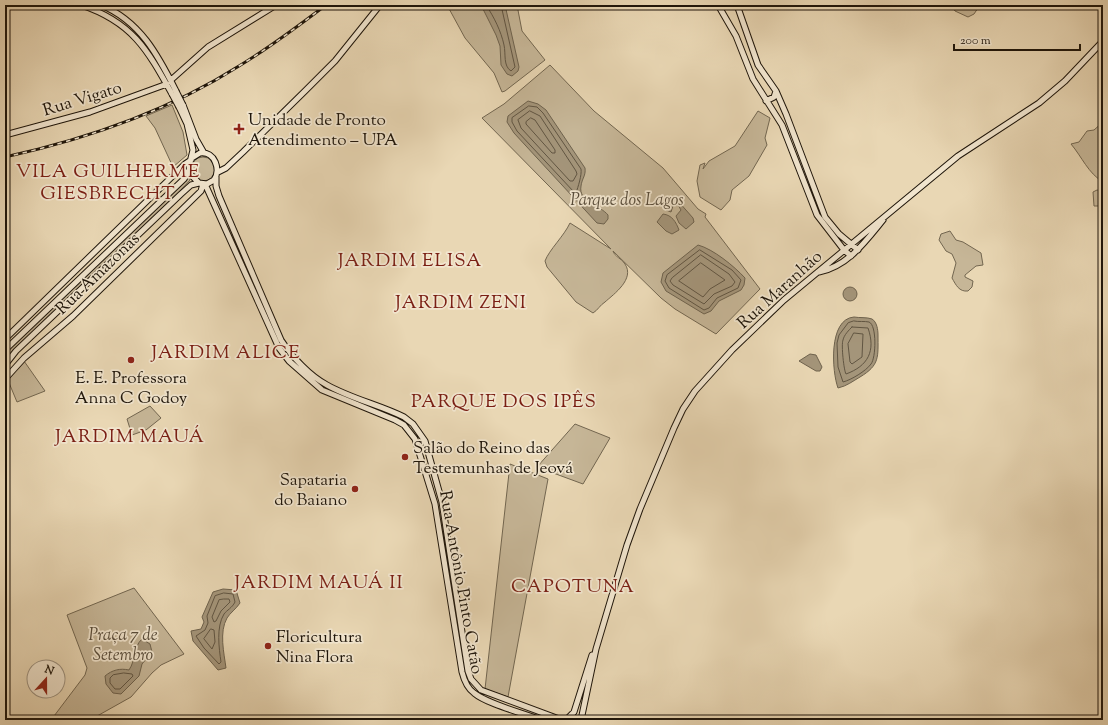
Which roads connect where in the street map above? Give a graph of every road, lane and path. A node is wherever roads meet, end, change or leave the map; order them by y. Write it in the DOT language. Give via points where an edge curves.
graph roads {
  1 [pos="81,5"];
  2 [pos="101,5"];
  3 [pos="276,5"];
  4 [pos="380,5"];
  5 [pos="718,5"];
  6 [pos="737,5"];
  7 [pos="1103,41"];
  8 [pos="169,82"];
  9 [pos="776,91"];
  10 [pos="766,101"];
  11 [pos="181,106"];
  12 [pos="5,135"];
  13 [pos="204,152"];
  14 [pos="191,159"];
  15 [pos="181,168"];
  16 [pos="189,168"];
  17 [pos="217,174"];
  18 [pos="202,184"];
  19 [pos="889,212"];
  20 [pos="851,244"];
  21 [pos="844,250"];
  22 [pos="858,250"];
  23 [pos="851,256"];
  24 [pos="817,272"];
  25 [pos="5,339"];
  26 [pos="5,350"];
  27 [pos="5,365"];
  28 [pos="5,379"];
  29 [pos="370,402"];
  30 [pos="365,408"];
  31 [pos="428,478"];
  32 [pos="437,486"];
  33 [pos="450,553"];
  34 [pos="443,554"];
  35 [pos="456,638"];
  36 [pos="464,643"];
  37 [pos="596,649"];
  38 [pos="565,719"];
  39 [pos="541,720"];
  40 [pos="577,720"];
  41 [pos="581,720"];
  1 -- 8 [label="main road" via="104,14 137,38"];
  2 -- 8 [label="main road" via="111,9 139,31 151,45"];
  3 -- 8 [label="main road, Rua Vigato" via="208,48"];
  4 -- 17 [label="main road" via="335,61 243,152"];
  5 -- 10 [label="main road" via="728,20 753,80"];
  6 -- 9 [label="main road" via="758,65"];
  7 -- 19 [label="main road, Rua Maranhão" via="1065,81 1039,103 958,156"];
  8 -- 11 [label="main road, bridge"];
  8 -- 12 [label="main road, Rua Vigato" via="90,112"];
  9 -- 10 [label="main road" via="774,97"];
  9 -- 20 [label="main road" via="825,217"];
  10 -- 21 [label="main road" via="782,125 817,215"];
  11 -- 13 [label="main road"];
  11 -- 14 [label="main road" via="191,140"];
  13 -- 14 [label="main road"];
  13 -- 17 [label="main road" via="216,164"];
  14 -- 15 [label="main road"];
  14 -- 16 [label="main road"];
  15 -- 16 [label="main road"];
  15 -- 25 [label="main road"];
  16 -- 18 [label="main road" via="193,179"];
  16 -- 26 [label="main road" via="184,180"];
  17 -- 18 [label="main road" via="211,183"];
  17 -- 29 [label="main road, Rua Antônio Pinto Catão" via="216,186 219,196 281,340 314,376 327,385"];
  18 -- 27 [label="main road" via="191,185 180,194 16,351"];
  18 -- 28 [label="main road, Rua Amazonas" via="201,191 176,216 73,316 24,358"];
  18 -- 30 [label="main road, Rua Antônio Pinto Catão" via="279,348 316,386"];
  19 -- 20 [label="main road, Rua Maranhão"];
  19 -- 22 [label="main road"];
  20 -- 21 [label="main road, Rua Maranhão"];
  20 -- 22 [label="main road"];
  21 -- 23 [label="main road"];
  21 -- 24 [label="main road, Rua Maranhão"];
  22 -- 23 [label="main road"];
  23 -- 24 [label="main road" via="829,270"];
  24 -- 37 [label="main road, Rua Maranhão" via="756,325 707,377 683,409 640,509"];
  29 -- 30 [label="main road"];
  29 -- 32 [label="main road, Rua Antônio Pinto Catão" via="394,412 413,424 425,441"];
  30 -- 31 [label="main road, Rua Antônio Pinto Catão" via="395,420 411,432 420,450"];
  31 -- 32 [label="main road" via="433,478"];
  31 -- 34 [label="main road, Rua Antônio Pinto Catão" via="436,504"];
  32 -- 33 [label="main road, Rua Antônio Pinto Catão" via="444,511"];
  33 -- 34 [label="main road"];
  33 -- 36 [label="main road, Rua Antônio Pinto Catão"];
  34 -- 35 [label="main road, Rua Antônio Pinto Catão"];
  35 -- 36 [label="main road"];
  35 -- 39 [label="main road, Rua Antônio Pinto Catão" via="464,679 474,694"];
  36 -- 38 [label="main road, Rua Antônio Pinto Catão" via="471,679 481,690"];
  37 -- 38 [label="main road, Rua Maranhão" via="574,712"];
  37 -- 41 [label="main road, Rua Maranhão"];
  38 -- 40 [label="main road"];
}
